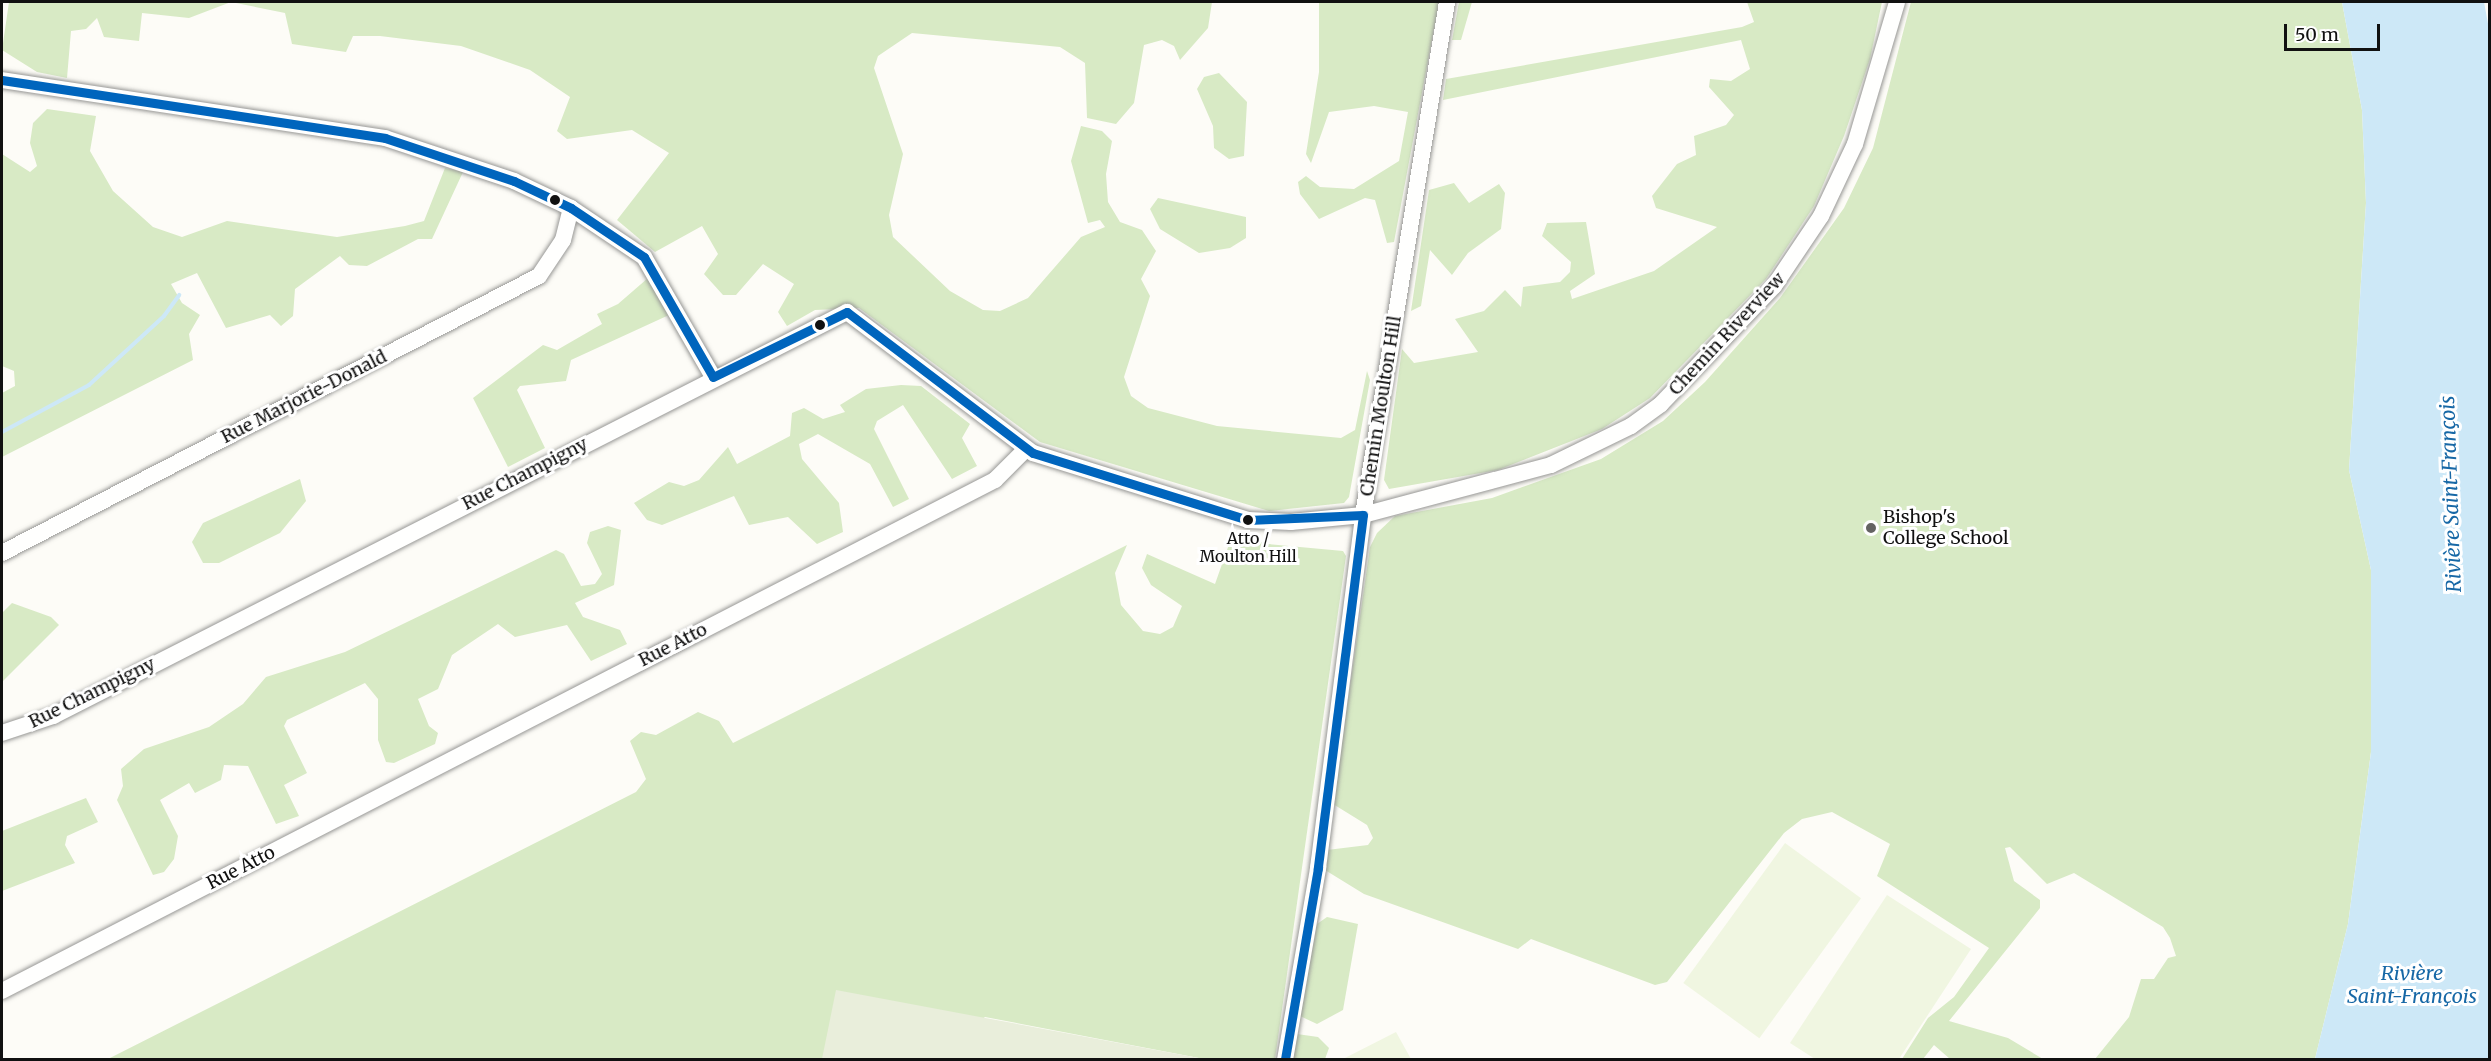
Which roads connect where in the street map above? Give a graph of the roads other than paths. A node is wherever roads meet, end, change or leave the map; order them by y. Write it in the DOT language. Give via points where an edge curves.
graph roads {
  1 [pos="1447,2"];
  2 [pos="1897,2"];
  3 [pos="2,80"];
  4 [pos="571,208"];
  5 [pos="713,377"];
  6 [pos="1026,449"];
  7 [pos="1363,515"];
  8 [pos="2,553"];
  9 [pos="2,733"];
  10 [pos="2,991"];
  11 [pos="1285,1059"];
  1 -- 7 [label="street, Chemin Moulton Hill"];
  2 -- 7 [label="street, Chemin Riverview" via="1870,101 1821,216 1774,286 1688,380 1631,426 1551,465"];
  3 -- 4 [label="street" via="385,138 478,166"];
  4 -- 5 [label="street" via="620,237 659,274"];
  4 -- 8 [label="street, Rue Marjorie-Donald" via="562,240 539,276"];
  5 -- 6 [label="street, Rue Champigny" via="847,312"];
  5 -- 9 [label="street, Rue Champigny" via="53,716"];
  6 -- 7 [label="street" via="1248,520 1291,522"];
  6 -- 10 [label="street, Rue Atto" via="995,480"];
  7 -- 11 [label="street, Chemin Moulton Hill" via="1318,868"];
}
